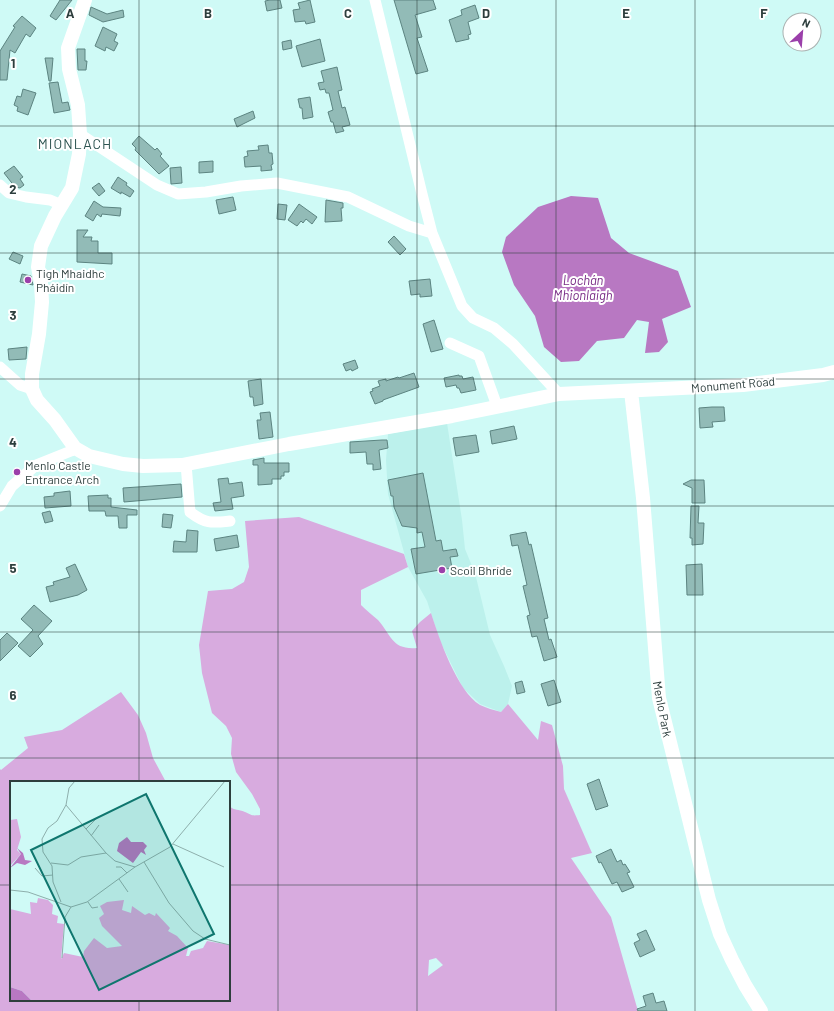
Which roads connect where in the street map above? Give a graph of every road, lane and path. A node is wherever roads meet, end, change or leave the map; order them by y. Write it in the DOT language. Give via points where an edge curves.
graph roads {
  1 [pos="85,0"];
  2 [pos="375,0"];
  3 [pos="80,134"];
  4 [pos="0,185"];
  5 [pos="62,205"];
  6 [pos="432,233"];
  7 [pos="450,343"];
  8 [pos="0,367"];
  9 [pos="834,372"];
  10 [pos="32,389"];
  11 [pos="631,391"];
  12 [pos="559,394"];
  13 [pos="497,406"];
  14 [pos="75,448"];
  15 [pos="186,464"];
  16 [pos="0,506"];
  17 [pos="230,520"];
  18 [pos="761,1011"];
  1 -- 3 [label="street" via="68,48 68,69 78,105"];
  2 -- 6 [label="street"];
  3 -- 5 [label="street" via="72,188"];
  3 -- 6 [label="street" via="157,185 178,194 277,184 348,196 410,226"];
  4 -- 5 [label="street" via="9,193 50,200"];
  5 -- 10 [label="street" via="41,246 38,267 42,302"];
  6 -- 12 [label="street" via="462,306 473,318 494,328 513,344"];
  7 -- 13 [label="street" via="479,356"];
  8 -- 10 [label="street" via="20,385"];
  9 -- 11 [label="street, Monument Road" via="744,385"];
  10 -- 14 [label="street" via="37,400"];
  11 -- 12 [label="street, Monument Road"];
  11 -- 18 [label="street, Menlo Park" via="643,498 659,698 709,900 720,934"];
  12 -- 13 [label="street, Monument Road"];
  13 -- 15 [label="street, Monument Road"];
  14 -- 15 [label="street, Monument Road" via="88,456 122,464"];
  14 -- 16 [label="street" via="36,465 12,486"];
  15 -- 17 [label="street" via="190,512 200,520 211,523"];
}
